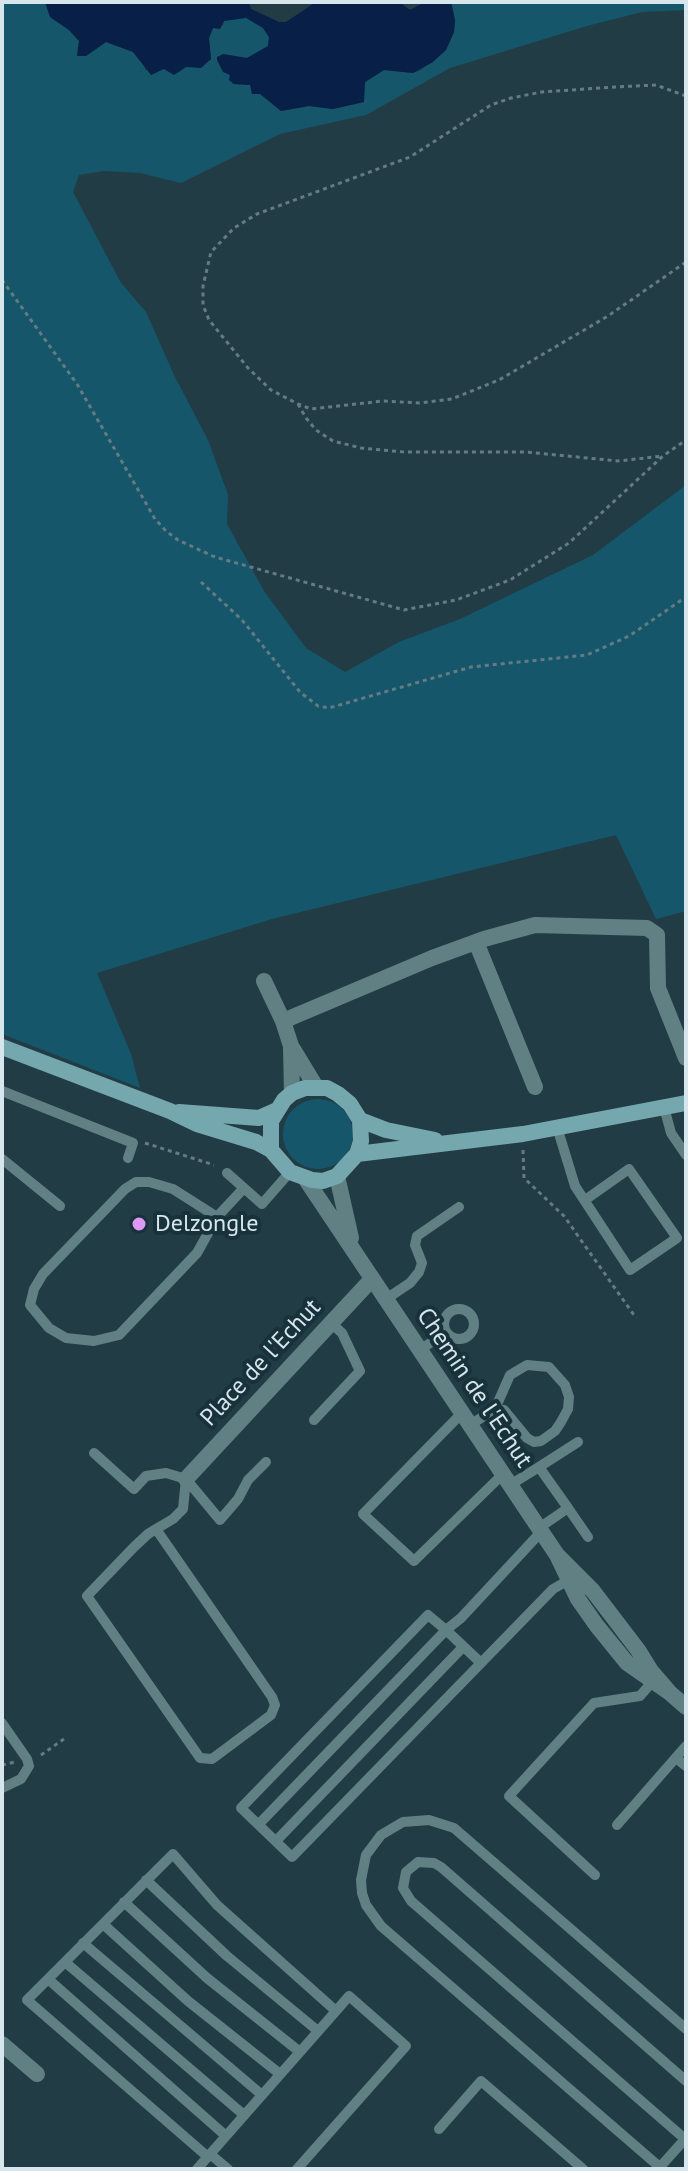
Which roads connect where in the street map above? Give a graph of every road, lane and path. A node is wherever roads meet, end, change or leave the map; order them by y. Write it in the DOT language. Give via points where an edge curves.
graph roads {
  1 [pos="686,96"];
  2 [pos="686,262"];
  3 [pos="2,280"];
  4 [pos="298,404"];
  5 [pos="686,440"];
  6 [pos="663,456"];
  7 [pos="201,582"];
  8 [pos="686,597"];
  9 [pos="476,942"];
  10 [pos="264,981"];
  11 [pos="283,1021"];
  12 [pos="291,1046"];
  13 [pos="2,1047"];
  14 [pos="686,1058"];
  15 [pos="316,1087"];
  16 [pos="535,1087"];
  17 [pos="2,1091"];
  18 [pos="292,1093"];
  19 [pos="686,1103"];
  20 [pos="664,1107"];
  21 [pos="277,1110"];
  22 [pos="170,1111"];
  23 [pos="360,1120"];
  24 [pos="557,1127"];
  25 [pos="523,1134"];
  26 [pos="133,1143"];
  27 [pos="452,1144"];
  28 [pos="271,1150"];
  29 [pos="357,1154"];
  30 [pos="686,1155"];
  31 [pos="128,1158"];
  32 [pos="2,1159"];
  33 [pos="227,1173"];
  34 [pos="298,1175"];
  35 [pos="337,1176"];
  36 [pos="243,1189"];
  37 [pos="585,1200"];
  38 [pos="60,1206"];
  39 [pos="459,1207"];
  40 [pos="217,1217"];
  41 [pos="353,1248"];
  42 [pos="372,1279"];
  43 [pos="386,1299"];
  44 [pos="636,1318"];
  45 [pos="331,1323"];
  46 [pos="446,1332"];
  47 [pos="420,1350"];
  48 [pos="495,1409"];
  49 [pos="466,1419"];
  50 [pos="314,1420"];
  51 [pos="578,1442"];
  52 [pos="94,1453"];
  53 [pos="266,1462"];
  54 [pos="539,1467"];
  55 [pos="186,1479"];
  56 [pos="506,1480"];
  57 [pos="568,1508"];
  58 [pos="156,1529"];
  59 [pos="540,1530"];
  60 [pos="588,1537"];
  61 [pos="557,1555"];
  62 [pos="569,1580"];
  63 [pos="446,1630"];
  64 [pos="463,1647"];
  65 [pos="481,1663"];
  66 [pos="652,1682"];
  67 [pos="670,1693"];
  68 [pos="686,1707"];
  69 [pos="2,1723"];
  70 [pos="686,1746"];
  71 [pos="676,1758"];
  72 [pos="686,1766"];
  73 [pos="2,1788"];
  74 [pos="259,1824"];
  75 [pos="617,1825"];
  76 [pos="276,1841"];
  77 [pos="595,1875"];
  78 [pos="146,1880"];
  79 [pos="124,1902"];
  80 [pos="103,1924"];
  81 [pos="83,1943"];
  82 [pos="65,1962"];
  83 [pos="48,1979"];
  84 [pos="336,2011"];
  85 [pos="686,2029"];
  86 [pos="318,2031"];
  87 [pos="2,2044"];
  88 [pos="300,2052"];
  89 [pos="37,2074"];
  90 [pos="280,2074"];
  91 [pos="686,2081"];
  92 [pos="262,2095"];
  93 [pos="244,2115"];
  94 [pos="439,2129"];
  95 [pos="226,2136"];
  96 [pos="685,2138"];
  97 [pos="209,2155"];
  98 [pos="661,2168"];
  99 [pos="197,2169"];
  100 [pos="228,2169"];
  101 [pos="297,2169"];
  102 [pos="583,2169"];
  1 -- 4 [label="path" via="641,85 511,98 475,114 410,157 257,214 234,228 211,252 203,305 219,335 248,368 271,390"];
  2 -- 4 [label="path" via="608,316 470,394 420,403 383,401 311,409"];
  3 -- 6 [label="path" via="77,384 166,531 215,557 404,610 456,600 510,580 569,543"];
  4 -- 6 [label="path" via="316,430 361,448 526,452 618,461"];
  5 -- 6 [label="path"];
  7 -- 8 [label="path" via="242,620 300,692 329,708 471,667 587,655 629,636"];
  9 -- 11 [label="street"];
  9 -- 14 [label="street" via="535,925 647,928 657,935 658,988"];
  9 -- 16 [label="street"];
  10 -- 11 [label="street"];
  11 -- 12 [label="street"];
  12 -- 15 [label="street"];
  12 -- 18 [label="street"];
  13 -- 22 [label="main road"];
  15 -- 18 [label="main road"];
  15 -- 23 [label="main road" via="338,1094"];
  17 -- 26 [label="lane"];
  18 -- 21 [label="main road"];
  19 -- 20 [label="main road"];
  20 -- 24 [label="main road"];
  20 -- 30 [label="lane" via="671,1133"];
  21 -- 22 [label="main road" via="259,1118"];
  21 -- 28 [label="main road" via="271,1121"];
  22 -- 28 [label="main road"];
  23 -- 27 [label="main road"];
  23 -- 29 [label="main road"];
  24 -- 25 [label="main road"];
  24 -- 37 [label="lane" via="575,1186"];
  25 -- 27 [label="main road"];
  25 -- 44 [label="path" via="524,1178 564,1216"];
  26 -- 31 [label="lane"];
  26 -- 33 [label="path"];
  27 -- 29 [label="main road"];
  28 -- 34 [label="main road"];
  29 -- 35 [label="main road"];
  32 -- 38 [label="lane"];
  33 -- 36 [label="lane"];
  34 -- 35 [label="main road" via="323,1181"];
  34 -- 36 [label="lane" via="262,1204"];
  34 -- 41 [label="street, Chemin de l'Echut"];
  35 -- 41 [label="street, Chemin de l'Echut"];
  36 -- 40 [label="lane"];
  37 -- 37 [label="lane" via="629,1169 677,1238 630,1270"];
  39 -- 43 [label="lane" via="417,1236 419,1272"];
  40 -- 40 [label="lane" via="197,1253 119,1335 94,1341 66,1338 49,1328 30,1305 43,1274 136,1182 173,1189"];
  41 -- 42 [label="street, Chemin de l'Echut"];
  42 -- 43 [label="street, Chemin de l'Echut"];
  42 -- 45 [label="street, Place de l'Echut"];
  43 -- 47 [label="street, Chemin de l'Echut"];
  45 -- 50 [label="lane" via="342,1333 360,1371"];
  45 -- 55 [label="street, Place de l'Echut"];
  46 -- 47 [label="lane"];
  47 -- 49 [label="street, Chemin de l'Echut"];
  48 -- 48 [label="lane" via="510,1375 527,1365 549,1367 569,1397 561,1422 541,1441 527,1438 504,1410"];
  48 -- 49 [label="lane"];
  49 -- 56 [label="street, Chemin de l'Echut"];
  49 -- 56 [label="lane" via="363,1514 414,1561"];
  51 -- 54 [label="lane"];
  52 -- 55 [label="lane" via="134,1489 146,1476 166,1473"];
  53 -- 55 [label="lane" via="220,1520"];
  54 -- 56 [label="lane"];
  54 -- 57 [label="lane"];
  55 -- 58 [label="lane" via="183,1509"];
  56 -- 59 [label="street, Chemin de l'Echut"];
  57 -- 59 [label="lane"];
  57 -- 60 [label="lane"];
  58 -- 58 [label="lane" via="87,1596 200,1758 212,1759 271,1715 275,1705"];
  59 -- 61 [label="street, Chemin de l'Echut"];
  59 -- 63 [label="lane"];
  61 -- 62 [label="street, Chemin de l'Echut"];
  61 -- 67 [label="street, Chemin de l'Echut" via="593,1591"];
  62 -- 65 [label="lane" via="553,1589"];
  62 -- 66 [label="street, Chemin de l'Echut" via="612,1646"];
  63 -- 64 [label="lane"];
  63 -- 74 [label="lane"];
  63 -- 74 [label="lane" via="428,1615 241,1808"];
  64 -- 65 [label="lane"];
  64 -- 76 [label="lane"];
  65 -- 76 [label="lane" via="292,1857"];
  66 -- 67 [label="street, Chemin de l'Echut"];
  66 -- 77 [label="lane" via="640,1696 594,1703 509,1796"];
  67 -- 68 [label="street, Chemin de l'Echut"];
  69 -- 73 [label="lane" via="29,1766 21,1779"];
  70 -- 71 [label="lane"];
  71 -- 72 [label="lane"];
  71 -- 75 [label="lane"];
  74 -- 76 [label="lane"];
  78 -- 79 [label="lane"];
  78 -- 84 [label="lane" via="173,1854 217,1905"];
  78 -- 86 [label="lane"];
  79 -- 80 [label="lane"];
  79 -- 88 [label="lane" via="207,1978"];
  80 -- 81 [label="lane"];
  80 -- 90 [label="lane"];
  81 -- 82 [label="lane"];
  81 -- 92 [label="lane"];
  82 -- 83 [label="lane"];
  82 -- 93 [label="lane"];
  83 -- 95 [label="lane"];
  83 -- 97 [label="lane" via="27,2000"];
  84 -- 86 [label="lane"];
  84 -- 101 [label="lane" via="349,1996 406,2046"];
  85 -- 98 [label="lane" via="454,1828 429,1820 403,1822 381,1835 366,1855 362,1893 372,1917"];
  86 -- 88 [label="lane"];
  87 -- 89 [label="street"];
  88 -- 90 [label="lane"];
  90 -- 92 [label="lane"];
  91 -- 96 [label="lane" via="441,1867 418,1862 406,1872 403,1888 411,1901"];
  92 -- 93 [label="lane"];
  93 -- 95 [label="lane"];
  94 -- 102 [label="lane" via="481,2081"];
  95 -- 97 [label="lane"];
  96 -- 98 [label="lane"];
  97 -- 99 [label="lane"];
  97 -- 100 [label="lane"];
}
